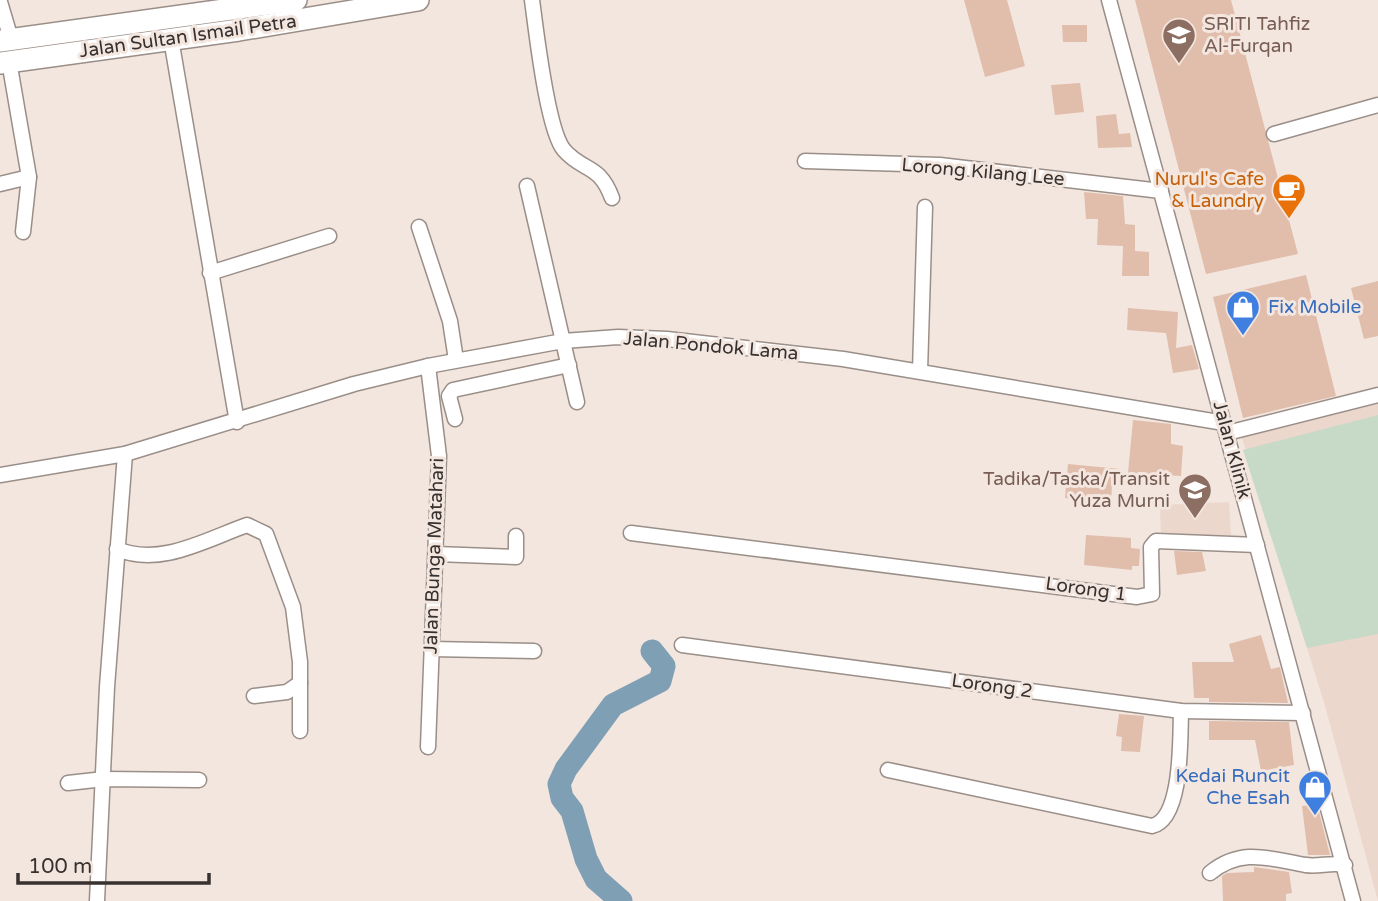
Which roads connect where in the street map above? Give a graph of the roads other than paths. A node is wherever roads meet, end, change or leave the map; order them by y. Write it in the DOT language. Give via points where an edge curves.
graph roads {
  1 [pos="296,0"];
  2 [pos="418,0"];
  3 [pos="532,0"];
  4 [pos="1109,0"];
  5 [pos="0,2"];
  6 [pos="171,39"];
  7 [pos="6,40"];
  8 [pos="4,62"];
  9 [pos="1378,105"];
  10 [pos="1274,134"];
  11 [pos="805,161"];
  12 [pos="29,177"];
  13 [pos="0,184"];
  14 [pos="527,186"];
  15 [pos="1161,191"];
  16 [pos="612,198"];
  17 [pos="925,207"];
  18 [pos="419,227"];
  19 [pos="23,232"];
  20 [pos="329,236"];
  21 [pos="209,273"];
  22 [pos="563,341"];
  23 [pos="504,352"];
  24 [pos="456,360"];
  25 [pos="428,366"];
  26 [pos="569,366"];
  27 [pos="919,371"];
  28 [pos="510,377"];
  29 [pos="1378,395"];
  30 [pos="577,402"];
  31 [pos="455,419"];
  32 [pos="237,422"];
  33 [pos="1226,428"];
  34 [pos="125,454"];
  35 [pos="0,475"];
  36 [pos="631,534"];
  37 [pos="516,536"];
  38 [pos="1257,545"];
  39 [pos="117,549"];
  40 [pos="436,554"];
  41 [pos="682,645"];
  42 [pos="431,649"];
  43 [pos="534,651"];
  44 [pos="300,682"];
  45 [pos="254,696"];
  46 [pos="1181,711"];
  47 [pos="1303,713"];
  48 [pos="300,732"];
  49 [pos="428,747"];
  50 [pos="888,771"];
  51 [pos="104,779"];
  52 [pos="199,780"];
  53 [pos="68,783"];
  54 [pos="1345,865"];
  55 [pos="1210,873"];
  56 [pos="97,901"];
  57 [pos="1353,901"];
  1 -- 7 [label="main road, Jalan Sultan Ismail Petra"];
  2 -- 6 [label="main road, Jalan Sultan Ismail Petra"];
  3 -- 16 [label="street" via="559,141 564,150 601,175"];
  4 -- 15 [label="street, Jalan Klinik"];
  5 -- 7 [label="street"];
  6 -- 8 [label="main road, Jalan Sultan Ismail Petra"];
  6 -- 21 [label="street"];
  8 -- 12 [label="street"];
  9 -- 10 [label="street"];
  11 -- 15 [label="street, Lorong Kilang Lee" via="940,165"];
  12 -- 13 [label="street"];
  12 -- 19 [label="street"];
  14 -- 22 [label="street"];
  15 -- 33 [label="street, Jalan Klinik"];
  17 -- 27 [label="street"];
  18 -- 24 [label="street" via="450,321"];
  20 -- 21 [label="street"];
  21 -- 32 [label="street"];
  22 -- 23 [label="street, Jalan Pondok Lama"];
  22 -- 26 [label="street"];
  22 -- 27 [label="street, Jalan Pondok Lama" via="667,339"];
  23 -- 24 [label="street, Jalan Pondok Lama"];
  23 -- 28 [label="street"];
  24 -- 25 [label="street, Jalan Pondok Lama"];
  25 -- 32 [label="street, Jalan Pondok Lama" via="354,384"];
  25 -- 40 [label="street, Jalan Bunga Matahari" via="439,456"];
  26 -- 28 [label="street"];
  26 -- 30 [label="street"];
  27 -- 33 [label="street, Jalan Pondok Lama"];
  28 -- 31 [label="street" via="453,390 449,396"];
  29 -- 33 [label="street"];
  32 -- 34 [label="street, Jalan Pondok Lama"];
  33 -- 38 [label="street, Jalan Klinik"];
  34 -- 35 [label="street, Jalan Pondok Lama"];
  34 -- 39 [label="street"];
  36 -- 38 [label="street, Lorong 1" via="1149,596 1156,541"];
  37 -- 40 [label="street" via="516,557"];
  38 -- 47 [label="street, Jalan Klinik"];
  39 -- 44 [label="street" via="148,557 247,525 266,534 293,607"];
  39 -- 51 [label="street"];
  40 -- 42 [label="street, Jalan Bunga Matahari"];
  41 -- 46 [label="street, Lorong 2"];
  42 -- 43 [label="street"];
  42 -- 49 [label="street, Jalan Bunga Matahari"];
  44 -- 45 [label="street" via="287,692"];
  44 -- 48 [label="street"];
  46 -- 47 [label="street, Lorong 2"];
  46 -- 50 [label="street" via="1180,762 1171,807 1163,821 1153,826"];
  47 -- 54 [label="street, Jalan Klinik"];
  51 -- 52 [label="street"];
  51 -- 53 [label="street"];
  51 -- 56 [label="street"];
  54 -- 55 [label="street" via="1310,866 1253,856 1234,858"];
  54 -- 57 [label="street, Jalan Klinik"];
}
